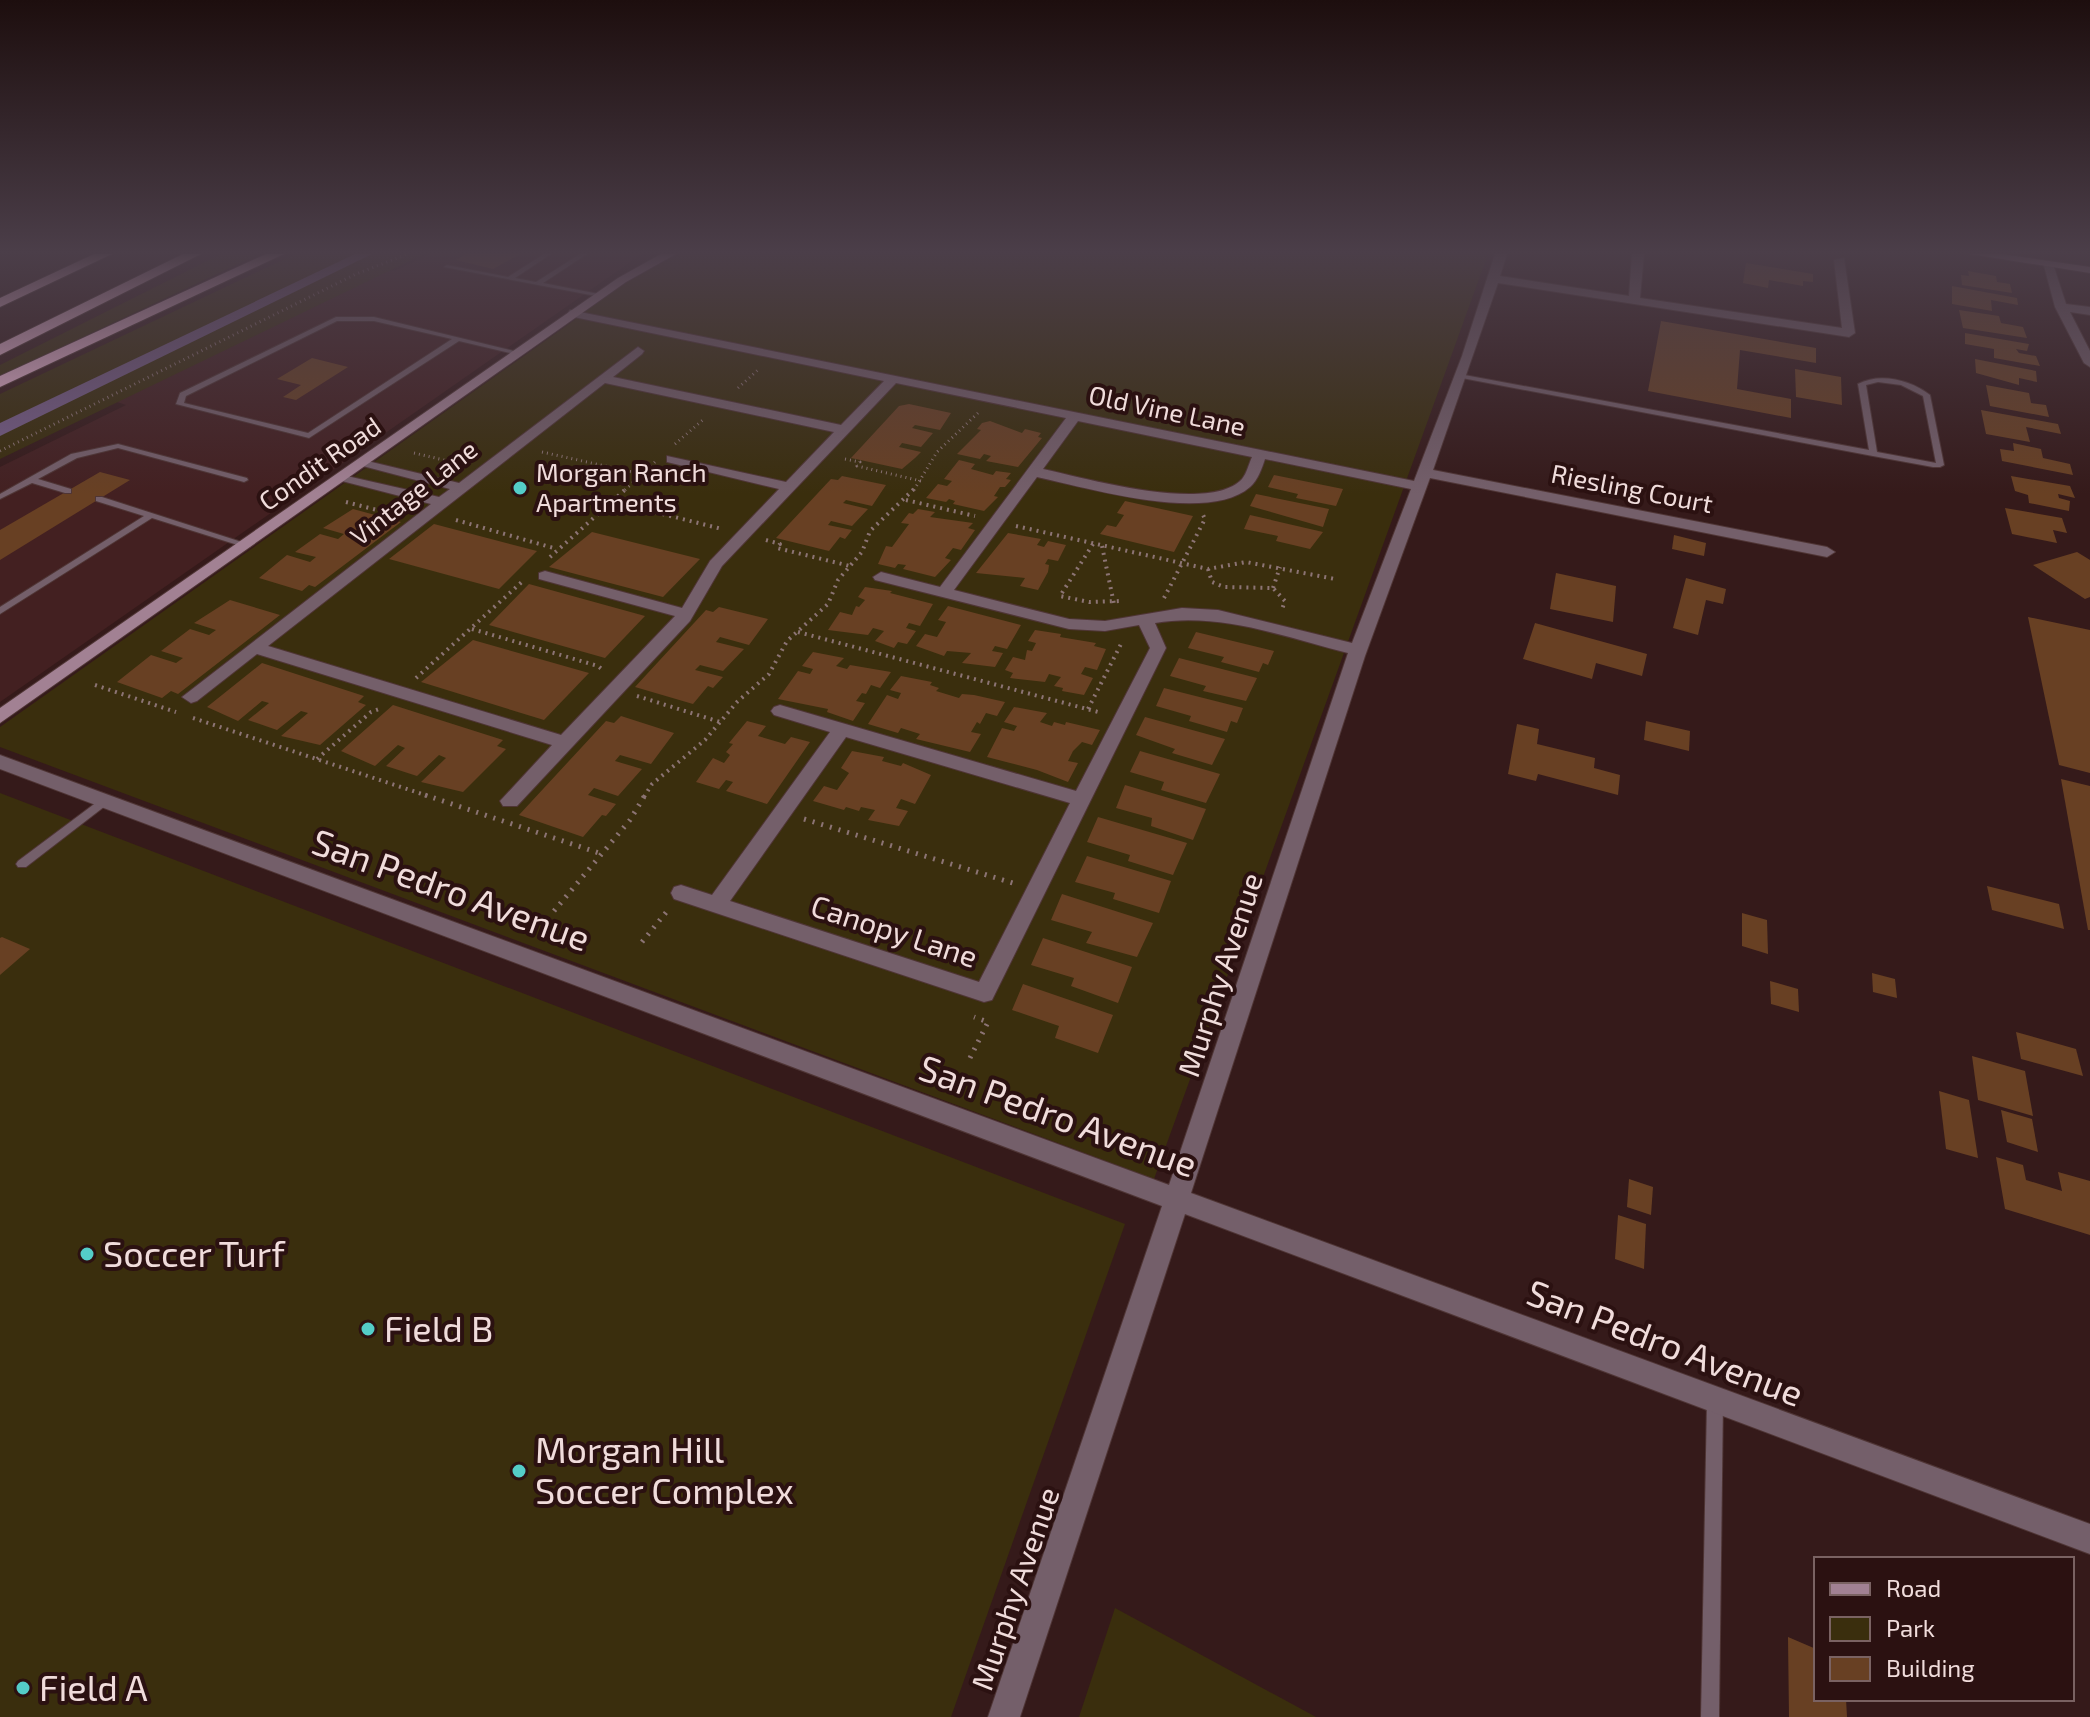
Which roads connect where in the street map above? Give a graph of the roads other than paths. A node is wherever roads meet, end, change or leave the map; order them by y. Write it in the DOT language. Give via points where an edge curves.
graph roads {
  1 [pos="32,334"];
  2 [pos="104,334"];
  3 [pos="306,334"];
  4 [pos="437,334"];
  5 [pos="545,334"];
  6 [pos="676,334"];
  7 [pos="1476,334"];
  8 [pos="2075,334"];
  9 [pos="457,339"];
  10 [pos="0,350"];
  11 [pos="638,351"];
  12 [pos="519,353"];
  13 [pos="2090,363"];
  14 [pos="1462,376"];
  15 [pos="602,378"];
  16 [pos="893,379"];
  17 [pos="0,382"];
  18 [pos="1074,417"];
  19 [pos="843,430"];
  20 [pos="669,454"];
  21 [pos="1873,454"];
  22 [pos="1260,455"];
  23 [pos="364,462"];
  24 [pos="1034,472"];
  25 [pos="343,477"];
  26 [pos="32,480"];
  27 [pos="244,480"];
  28 [pos="1424,480"];
  29 [pos="789,487"];
  30 [pos="462,488"];
  31 [pos="68,491"];
  32 [pos="0,497"];
  33 [pos="99,499"];
  34 [pos="444,503"];
  35 [pos="151,515"];
  36 [pos="247,545"];
  37 [pos="1827,552"];
  38 [pos="546,567"];
  39 [pos="881,577"];
  40 [pos="944,593"];
  41 [pos="0,611"];
  42 [pos="686,614"];
  43 [pos="1145,620"];
  44 [pos="256,648"];
  45 [pos="1358,650"];
  46 [pos="191,697"];
  47 [pos="780,711"];
  48 [pos="0,717"];
  49 [pos="842,729"];
  50 [pos="565,743"];
  51 [pos="0,762"];
  52 [pos="1081,799"];
  53 [pos="105,800"];
  54 [pos="510,801"];
  55 [pos="22,864"];
  56 [pos="681,893"];
  57 [pos="717,904"];
  58 [pos="1180,1199"];
  59 [pos="1715,1401"];
  60 [pos="2090,1539"];
  61 [pos="1004,1717"];
  62 [pos="1710,1717"];
  1 -- 10 [label="highway"];
  2 -- 17 [label="highway"];
  3 -- 9 [label="lane" via="183,395 180,404 309,436"];
  4 -- 9 [label="lane"];
  5 -- 12 [label="street, Condit Road"];
  6 -- 16 [label="street, Old Vine Lane"];
  7 -- 14 [label="street, Murphy Avenue"];
  8 -- 13 [label="street"];
  9 -- 12 [label="lane"];
  11 -- 15 [label="street, Vintage Lane"];
  12 -- 23 [label="street, Condit Road"];
  14 -- 21 [label="lane"];
  14 -- 28 [label="street, Murphy Avenue"];
  15 -- 19 [label="street"];
  15 -- 30 [label="street, Vintage Lane"];
  16 -- 18 [label="street, Old Vine Lane"];
  16 -- 19 [label="street"];
  18 -- 22 [label="street, Old Vine Lane"];
  18 -- 24 [label="street"];
  19 -- 29 [label="street"];
  20 -- 29 [label="street"];
  21 -- 21 [label="lane" via="1940,465 1926,395 1894,382 1862,384"];
  22 -- 24 [label="street" via="1245,484 1229,492 1194,496 1153,497"];
  22 -- 28 [label="street, Old Vine Lane"];
  23 -- 25 [label="street, Condit Road"];
  23 -- 30 [label="street"];
  24 -- 40 [label="street"];
  25 -- 34 [label="street"];
  25 -- 36 [label="street, Condit Road"];
  26 -- 27 [label="lane" via="74,456 118,446"];
  26 -- 31 [label="lane"];
  26 -- 32 [label="lane"];
  28 -- 37 [label="street, Riesling Court"];
  28 -- 45 [label="street, Murphy Avenue"];
  29 -- 42 [label="street" via="716,564"];
  30 -- 34 [label="street, Vintage Lane"];
  33 -- 35 [label="lane"];
  34 -- 44 [label="street, Vintage Lane"];
  35 -- 36 [label="lane"];
  35 -- 41 [label="lane"];
  36 -- 48 [label="street, Condit Road"];
  38 -- 42 [label="street"];
  39 -- 40 [label="street"];
  40 -- 43 [label="street" via="1069,624"];
  42 -- 50 [label="street"];
  43 -- 45 [label="street" via="1182,613 1218,615"];
  43 -- 52 [label="street, Canopy Lane" via="1158,648"];
  44 -- 46 [label="street, Vintage Lane"];
  44 -- 50 [label="street"];
  45 -- 58 [label="street, Murphy Avenue"];
  47 -- 49 [label="street"];
  49 -- 52 [label="street"];
  49 -- 57 [label="street"];
  50 -- 54 [label="street"];
  51 -- 53 [label="street, San Pedro Avenue"];
  52 -- 57 [label="street, Canopy Lane" via="984,993"];
  53 -- 55 [label="lane"];
  53 -- 58 [label="street, San Pedro Avenue"];
  56 -- 57 [label="street, Canopy Lane"];
  58 -- 59 [label="street, San Pedro Avenue"];
  58 -- 61 [label="street, Murphy Avenue"];
  59 -- 60 [label="street, San Pedro Avenue"];
  59 -- 62 [label="lane"];
}
